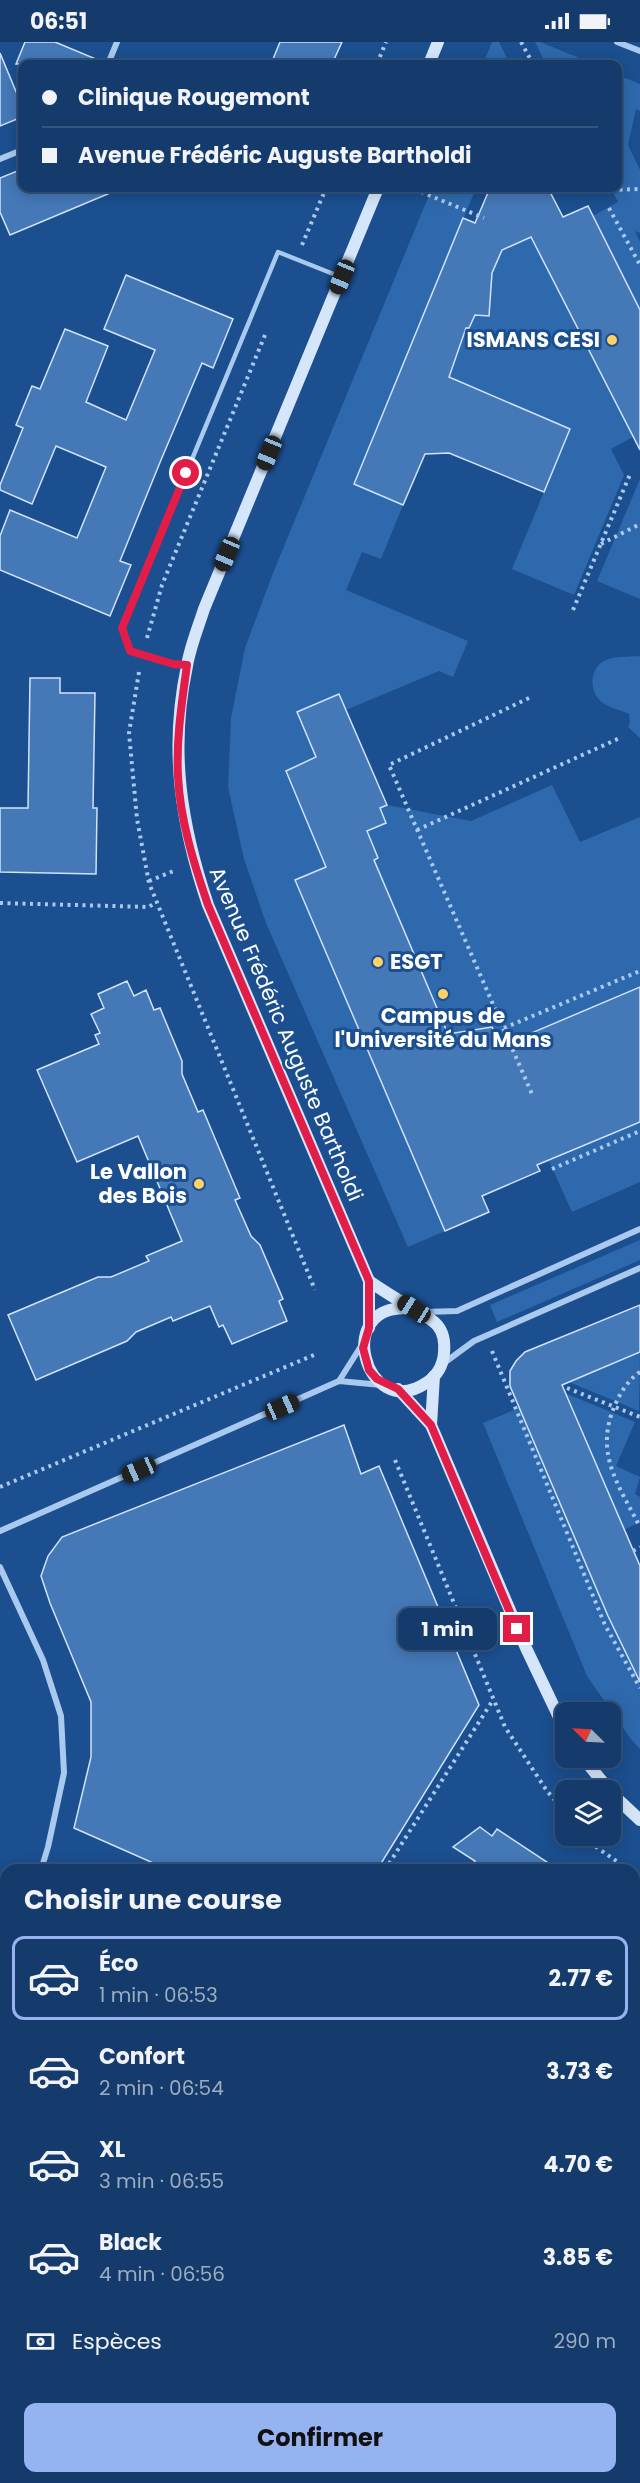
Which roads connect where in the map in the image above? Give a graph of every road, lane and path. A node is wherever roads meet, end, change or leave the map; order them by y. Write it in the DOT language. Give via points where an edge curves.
graph roads {
  1 [pos="117,42"];
  2 [pos="386,42"];
  3 [pos="438,42"];
  4 [pos="521,42"];
  5 [pos="617,42"];
  6 [pos="640,51"];
  7 [pos="110,60"];
  8 [pos="379,60"];
  9 [pos="431,60"];
  10 [pos="531,60"];
  11 [pos="18,152"];
  12 [pos="0,159"];
  13 [pos="640,189"];
  14 [pos="622,190"];
  15 [pos="324,192"];
  16 [pos="376,192"];
  17 [pos="421,192"];
  18 [pos="609,208"];
  19 [pos="484,218"];
  20 [pos="296,259"];
  21 [pos="640,265"];
  22 [pos="342,277"];
  23 [pos="269,324"];
  24 [pos="631,472"];
  25 [pos="640,524"];
  26 [pos="601,544"];
  27 [pos="573,610"];
  28 [pos="142,655"];
  29 [pos="187,665"];
  30 [pos="530,698"];
  31 [pos="622,737"];
  32 [pos="417,830"];
  33 [pos="194,863"];
  34 [pos="149,880"];
  35 [pos="156,902"];
  36 [pos="0,903"];
  37 [pos="640,971"];
  38 [pos="504,1028"];
  39 [pos="531,1094"];
  40 [pos="640,1131"];
  41 [pos="552,1168"];
  42 [pos="640,1229"];
  43 [pos="640,1268"];
  44 [pos="369,1281"];
  45 [pos="315,1290"];
  46 [pos="418,1311"];
  47 [pos="369,1328"];
  48 [pos="486,1336"];
  49 [pos="364,1341"];
  50 [pos="314,1355"];
  51 [pos="438,1371"];
  52 [pos="640,1372"];
  53 [pos="339,1381"];
  54 [pos="392,1388"];
  55 [pos="567,1388"];
  56 [pos="614,1407"];
  57 [pos="640,1418"];
  58 [pos="431,1425"];
  59 [pos="395,1460"];
  60 [pos="0,1486"];
  61 [pos="638,1519"];
  62 [pos="640,1527"];
  63 [pos="0,1531"];
  64 [pos="640,1547"];
  65 [pos="633,1551"];
  66 [pos="0,1567"];
  67 [pos="640,1688"];
  68 [pos="493,1700"];
  69 [pos="555,1709"];
  70 [pos="591,1768"];
  71 [pos="601,1780"];
  72 [pos="555,1800"];
  73 [pos="621,1802"];
  74 [pos="640,1820"];
  75 [pos="595,1846"];
  76 [pos="43,1864"];
  77 [pos="389,1864"];
  78 [pos="620,1864"];
  1 -- 7 [label="street"];
  2 -- 8 [label="path"];
  3 -- 9 [label="street"];
  4 -- 10 [label="path"];
  5 -- 6 [label="street"];
  11 -- 12 [label="street"];
  13 -- 14 [label="path"];
  15 -- 20 [label="path"];
  16 -- 22 [label="street, Avenue Frédéric Auguste Bartholdi"];
  17 -- 19 [label="path"];
  18 -- 21 [label="path"];
  20 -- 22 [label="lane"];
  20 -- 28 [label="lane" via="278,252 122,628 130,651"];
  22 -- 29 [label="street, Avenue Frédéric Auguste Bartholdi" via="204,609"];
  23 -- 28 [label="path" via="162,585"];
  24 -- 26 [label="path"];
  25 -- 26 [label="path"];
  26 -- 27 [label="path"];
  28 -- 29 [label="lane"];
  28 -- 34 [label="path" via="129,733 137,819"];
  29 -- 33 [label="street, Avenue Frédéric Auguste Bartholdi" via="178,777"];
  30 -- 32 [label="path" via="389,765"];
  31 -- 32 [label="path"];
  32 -- 38 [label="path"];
  33 -- 34 [label="path"];
  33 -- 44 [label="street, Avenue Frédéric Auguste Bartholdi" via="212,916"];
  34 -- 35 [label="path"];
  35 -- 36 [label="path" via="150,906"];
  35 -- 45 [label="path"];
  37 -- 38 [label="path"];
  38 -- 39 [label="path"];
  40 -- 41 [label="path"];
  42 -- 46 [label="street" via="457,1311"];
  43 -- 48 [label="street"];
  44 -- 46 [label="street"];
  44 -- 47 [label="street, Avenue Frédéric Auguste Bartholdi"];
  46 -- 47 [label="street" via="404,1308 383,1313"];
  46 -- 51 [label="street" via="438,1326 443,1335 445,1347"];
  47 -- 49 [label="street, Avenue Frédéric Auguste Bartholdi"];
  48 -- 51 [label="street" via="474,1341"];
  48 -- 67 [label="path" via="605,1625"];
  49 -- 53 [label="street"];
  49 -- 54 [label="street" via="364,1359 369,1370"];
  50 -- 60 [label="path"];
  51 -- 54 [label="street" via="421,1386"];
  51 -- 58 [label="street"];
  52 -- 56 [label="path" via="620,1392"];
  53 -- 54 [label="street"];
  53 -- 63 [label="street"];
  54 -- 58 [label="street"];
  55 -- 56 [label="path"];
  56 -- 57 [label="path"];
  56 -- 61 [label="path" via="605,1443 610,1466"];
  58 -- 69 [label="street"];
  59 -- 68 [label="path"];
  61 -- 62 [label="path"];
  64 -- 65 [label="path"];
  66 -- 76 [label="street" via="43,1660 61,1716 64,1773"];
  68 -- 72 [label="path" via="505,1727"];
  68 -- 77 [label="path"];
  70 -- 71 [label="street"];
  73 -- 74 [label="street"];
  75 -- 78 [label="path"];
}
